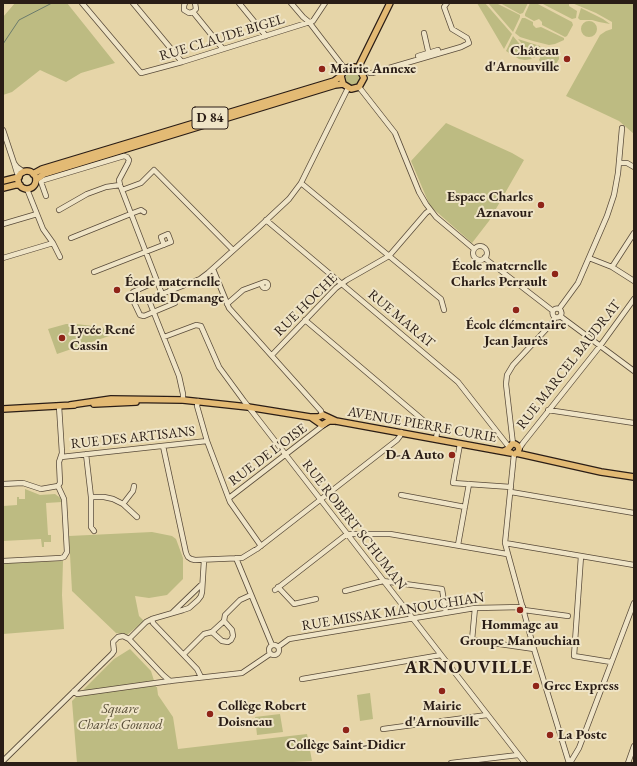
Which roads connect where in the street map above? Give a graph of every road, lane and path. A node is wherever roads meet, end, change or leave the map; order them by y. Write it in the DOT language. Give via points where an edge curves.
graph roads {
  1 [pos="82,3"];
  2 [pos="133,3"];
  3 [pos="185,3"];
  4 [pos="195,3"];
  5 [pos="239,3"];
  6 [pos="291,3"];
  7 [pos="325,3"];
  8 [pos="390,3"];
  9 [pos="447,3"];
  10 [pos="193,12"];
  11 [pos="309,22"];
  12 [pos="424,33"];
  13 [pos="266,36"];
  14 [pos="223,49"];
  15 [pos="429,54"];
  16 [pos="182,62"];
  17 [pos="358,68"];
  18 [pos="345,69"];
  19 [pos="363,75"];
  20 [pos="341,76"];
  21 [pos="345,86"];
  22 [pos="360,87"];
  23 [pos="622,128"];
  24 [pos="3,130"];
  25 [pos="620,163"];
  26 [pos="634,167"];
  27 [pos="21,175"];
  28 [pos="34,177"];
  29 [pos="3,181"];
  30 [pos="301,183"];
  31 [pos="20,185"];
  32 [pos="120,185"];
  33 [pos="3,188"];
  34 [pos="27,189"];
  35 [pos="122,190"];
  36 [pos="46,196"];
  37 [pos="59,210"];
  38 [pos="430,210"];
  39 [pos="144,212"];
  40 [pos="37,214"];
  41 [pos="132,214"];
  42 [pos="266,220"];
  43 [pos="3,224"];
  44 [pos="634,232"];
  45 [pos="71,238"];
  46 [pos="53,243"];
  47 [pos="164,245"];
  48 [pos="474,249"];
  49 [pos="233,250"];
  50 [pos="146,252"];
  51 [pos="389,256"];
  52 [pos="60,257"];
  53 [pos="485,257"];
  54 [pos="3,258"];
  55 [pos="590,258"];
  56 [pos="612,267"];
  57 [pos="213,269"];
  58 [pos="94,272"];
  59 [pos="157,281"];
  60 [pos="634,281"];
  61 [pos="262,283"];
  62 [pos="341,284"];
  63 [pos="170,290"];
  64 [pos="162,294"];
  65 [pos="634,299"];
  66 [pos="227,304"];
  67 [pos="560,309"];
  68 [pos="444,310"];
  69 [pos="553,311"];
  70 [pos="153,312"];
  71 [pos="558,317"];
  72 [pos="305,320"];
  73 [pos="164,337"];
  74 [pos="600,346"];
  75 [pos="272,355"];
  76 [pos="634,371"];
  77 [pos="183,400"];
  78 [pos="198,401"];
  79 [pos="59,406"];
  80 [pos="248,407"];
  81 [pos="3,409"];
  82 [pos="548,410"];
  83 [pos="322,421"];
  84 [pos="634,423"];
  85 [pos="401,432"];
  86 [pos="436,439"];
  87 [pos="207,441"];
  88 [pos="460,444"];
  89 [pos="163,446"];
  90 [pos="513,449"];
  91 [pos="86,454"];
  92 [pos="286,455"];
  93 [pos="61,457"];
  94 [pos="634,477"];
  95 [pos="3,484"];
  96 [pos="469,484"];
  97 [pos="58,486"];
  98 [pos="134,486"];
  99 [pos="511,490"];
  100 [pos="401,496"];
  101 [pos="91,497"];
  102 [pos="229,498"];
  103 [pos="321,500"];
  104 [pos="123,504"];
  105 [pos="465,507"];
  106 [pos="634,513"];
  107 [pos="137,517"];
  108 [pos="94,531"];
  109 [pos="347,534"];
  110 [pos="505,543"];
  111 [pos="458,545"];
  112 [pos="258,548"];
  113 [pos="507,554"];
  114 [pos="581,556"];
  115 [pos="236,558"];
  116 [pos="204,560"];
  117 [pos="3,561"];
  118 [pos="634,565"];
  119 [pos="383,581"];
  120 [pos="202,584"];
  121 [pos="345,591"];
  122 [pos="251,595"];
  123 [pos="316,599"];
  124 [pos="634,603"];
  125 [pos="475,608"];
  126 [pos="523,608"];
  127 [pos="173,613"];
  128 [pos="446,613"];
  129 [pos="568,616"];
  130 [pos="413,618"];
  131 [pos="152,619"];
  132 [pos="224,621"];
  133 [pos="212,632"];
  134 [pos="129,639"];
  135 [pos="272,645"];
  136 [pos="278,647"];
  137 [pos="534,649"];
  138 [pos="184,654"];
  139 [pos="270,654"];
  140 [pos="441,655"];
  141 [pos="611,662"];
  142 [pos="201,677"];
  143 [pos="302,680"];
  144 [pos="170,681"];
  145 [pos="74,691"];
  146 [pos="488,715"];
  147 [pos="383,729"];
  148 [pos="634,746"];
  149 [pos="518,755"];
  150 [pos="3,761"];
  151 [pos="451,763"];
  152 [pos="524,763"];
  153 [pos="570,763"];
  154 [pos="628,763"];
  1 -- 16 [label="street, RUE CLAUDE BIGEL" via="141,73"];
  2 -- 16 [label="street"];
  3 -- 10 [label="street" via="186,12"];
  4 -- 10 [label="street"];
  5 -- 13 [label="street"];
  6 -- 11 [label="street"];
  7 -- 11 [label="street" via="313,21"];
  8 -- 17 [label="main road"];
  9 -- 15 [label="street" via="444,7 452,29 469,42 461,47"];
  10 -- 14 [label="street"];
  11 -- 13 [label="street, RUE CLAUDE BIGEL"];
  11 -- 18 [label="street"];
  12 -- 15 [label="street"];
  13 -- 14 [label="street, RUE CLAUDE BIGEL"];
  14 -- 16 [label="street, RUE CLAUDE BIGEL"];
  15 -- 19 [label="street"];
  17 -- 18 [label="main road"];
  17 -- 19 [label="main road"];
  18 -- 20 [label="main road"];
  19 -- 22 [label="main road"];
  20 -- 21 [label="main road"];
  20 -- 28 [label="main road, D 84" via="334,81 42,169"];
  21 -- 22 [label="main road" via="354,89"];
  21 -- 28 [label="main road, D 84" via="335,85"];
  21 -- 30 [label="street"];
  22 -- 38 [label="street" via="395,133 423,200"];
  23 -- 25 [label="street"];
  24 -- 27 [label="street" via="14,163"];
  25 -- 26 [label="street"];
  25 -- 55 [label="street" via="614,195"];
  27 -- 28 [label="main road" via="29,172"];
  27 -- 29 [label="main road"];
  27 -- 31 [label="main road"];
  28 -- 34 [label="main road, D 84" via="34,185"];
  30 -- 42 [label="street" via="289,199"];
  30 -- 51 [label="street"];
  31 -- 33 [label="main road"];
  31 -- 34 [label="main road"];
  32 -- 35 [label="street"];
  32 -- 36 [label="street" via="119,180 129,160 124,156 44,180 41,182"];
  32 -- 37 [label="street" via="87,194"];
  34 -- 40 [label="street"];
  35 -- 41 [label="street"];
  35 -- 49 [label="street" via="141,183 154,170"];
  38 -- 48 [label="street"];
  38 -- 51 [label="street, RUE HOCHE"];
  39 -- 41 [label="street" via="141,210"];
  40 -- 43 [label="street"];
  40 -- 46 [label="street"];
  41 -- 45 [label="street"];
  41 -- 50 [label="street"];
  42 -- 49 [label="street"];
  42 -- 62 [label="street, RUE MARAT"];
  44 -- 56 [label="street"];
  46 -- 52 [label="street"];
  46 -- 54 [label="street"];
  47 -- 50 [label="street"];
  48 -- 53 [label="street" via="484,248"];
  48 -- 53 [label="street" via="473,255 476,258 480,260"];
  49 -- 57 [label="street"];
  50 -- 58 [label="street"];
  50 -- 59 [label="street"];
  51 -- 62 [label="street, RUE HOCHE"];
  51 -- 68 [label="street" via="441,299"];
  53 -- 69 [label="street"];
  55 -- 56 [label="street"];
  55 -- 67 [label="street" via="578,283"];
  56 -- 60 [label="street"];
  57 -- 63 [label="street" via="200,279"];
  57 -- 66 [label="street"];
  59 -- 64 [label="street"];
  59 -- 70 [label="street" via="133,292 131,296 140,315"];
  61 -- 66 [label="street" via="242,290"];
  62 -- 72 [label="street, RUE HOCHE"];
  62 -- 90 [label="street, RUE MARAT" via="458,382"];
  63 -- 64 [label="street"];
  63 -- 70 [label="street" via="175,303"];
  64 -- 70 [label="street" via="150,300"];
  65 -- 74 [label="street, RUE MARCEL BAUDRAT"];
  66 -- 75 [label="street"];
  67 -- 69 [label="street"];
  67 -- 71 [label="street"];
  69 -- 71 [label="street" via="552,314"];
  70 -- 73 [label="street"];
  71 -- 74 [label="street"];
  71 -- 90 [label="street" via="513,365 507,375"];
  72 -- 75 [label="street, RUE HOCHE"];
  72 -- 86 [label="street" via="436,432"];
  73 -- 77 [label="street" via="179,376"];
  73 -- 80 [label="street, RUE ROBERT SCHUMAN" via="196,325 201,326 219,367"];
  74 -- 76 [label="street"];
  74 -- 82 [label="street, RUE MARCEL BAUDRAT"];
  75 -- 83 [label="street" via="321,411"];
  77 -- 78 [label="main road, AVENUE PIERRE CURIE"];
  77 -- 79 [label="main road, AVENUE PIERRE CURIE"];
  78 -- 80 [label="main road, AVENUE PIERRE CURIE"];
  78 -- 87 [label="street" via="197,406"];
  79 -- 81 [label="main road, AVENUE PIERRE CURIE"];
  79 -- 93 [label="street"];
  80 -- 83 [label="main road, AVENUE PIERRE CURIE"];
  80 -- 92 [label="street, RUE ROBERT SCHUMAN"];
  82 -- 84 [label="street"];
  82 -- 90 [label="street, RUE MARCEL BAUDRAT"];
  83 -- 85 [label="main road, AVENUE PIERRE CURIE"];
  83 -- 92 [label="street, RUE DE L'OISE"];
  85 -- 86 [label="main road, AVENUE PIERRE CURIE"];
  85 -- 103 [label="street" via="397,440"];
  86 -- 88 [label="main road, AVENUE PIERRE CURIE"];
  87 -- 89 [label="street, RUE DES ARTISANS"];
  87 -- 102 [label="street"];
  88 -- 90 [label="main road, AVENUE PIERRE CURIE"];
  88 -- 96 [label="street" via="453,483"];
  89 -- 91 [label="street, RUE DES ARTISANS"];
  89 -- 116 [label="street" via="186,554 190,559"];
  90 -- 94 [label="main road" via="526,456"];
  90 -- 99 [label="street"];
  91 -- 93 [label="street, RUE DES ARTISANS"];
  91 -- 101 [label="street"];
  92 -- 102 [label="street, RUE DE L'OISE"];
  92 -- 103 [label="street, RUE ROBERT SCHUMAN"];
  93 -- 97 [label="street"];
  95 -- 97 [label="street" via="23,483 41,489"];
  96 -- 99 [label="street"];
  96 -- 105 [label="street"];
  97 -- 117 [label="street" via="64,499 67,552 64,557"];
  98 -- 104 [label="street"];
  99 -- 106 [label="street"];
  99 -- 110 [label="street"];
  100 -- 105 [label="street"];
  101 -- 104 [label="street" via="108,497"];
  101 -- 108 [label="street" via="91,527"];
  102 -- 112 [label="street"];
  103 -- 109 [label="street, RUE ROBERT SCHUMAN"];
  103 -- 112 [label="street"];
  104 -- 107 [label="street"];
  105 -- 111 [label="street"];
  109 -- 111 [label="street" via="390,534"];
  109 -- 119 [label="street, RUE ROBERT SCHUMAN"];
  109 -- 123 [label="street" via="276,588 294,604"];
  110 -- 113 [label="street"];
  110 -- 114 [label="street"];
  111 -- 113 [label="street"];
  112 -- 115 [label="street" via="245,557"];
  113 -- 126 [label="street"];
  114 -- 118 [label="street"];
  114 -- 141 [label="street" via="574,656"];
  115 -- 116 [label="street"];
  115 -- 122 [label="street"];
  116 -- 120 [label="street"];
  119 -- 121 [label="street"];
  119 -- 128 [label="street" via="442,589"];
  119 -- 130 [label="street, RUE ROBERT SCHUMAN"];
  120 -- 127 [label="street"];
  120 -- 127 [label="street" via="198,600 189,608"];
  122 -- 132 [label="street" via="240,600 225,615"];
  122 -- 135 [label="street"];
  124 -- 141 [label="street"];
  125 -- 126 [label="street, RUE MISSAK MANOUCHIAN"];
  125 -- 128 [label="street, RUE MISSAK MANOUCHIAN"];
  125 -- 137 [label="street" via="472,640"];
  126 -- 129 [label="street, RUE MISSAK MANOUCHIAN"];
  126 -- 137 [label="street"];
  127 -- 131 [label="street"];
  128 -- 130 [label="street, RUE MISSAK MANOUCHIAN"];
  130 -- 136 [label="street, RUE MISSAK MANOUCHIAN" via="291,639"];
  130 -- 140 [label="street, RUE ROBERT SCHUMAN"];
  131 -- 134 [label="street"];
  131 -- 138 [label="street"];
  132 -- 133 [label="street"];
  132 -- 133 [label="street" via="232,630 231,640 222,641"];
  133 -- 138 [label="street" via="204,634"];
  134 -- 144 [label="street"];
  134 -- 145 [label="street" via="122,636 115,639 112,654"];
  135 -- 136 [label="street"];
  135 -- 139 [label="street" via="269,649"];
  136 -- 139 [label="street" via="276,655"];
  137 -- 153 [label="street"];
  138 -- 142 [label="street" via="198,669"];
  139 -- 142 [label="street" via="242,672"];
  140 -- 143 [label="street"];
  140 -- 146 [label="street, RUE ROBERT SCHUMAN"];
  141 -- 153 [label="street" via="579,748"];
  142 -- 144 [label="street"];
  144 -- 145 [label="street" via="77,694"];
  145 -- 150 [label="street"];
  146 -- 147 [label="street"];
  146 -- 149 [label="street, RUE ROBERT SCHUMAN"];
  148 -- 154 [label="street"];
  149 -- 151 [label="street"];
  149 -- 152 [label="street, RUE ROBERT SCHUMAN"];
}
